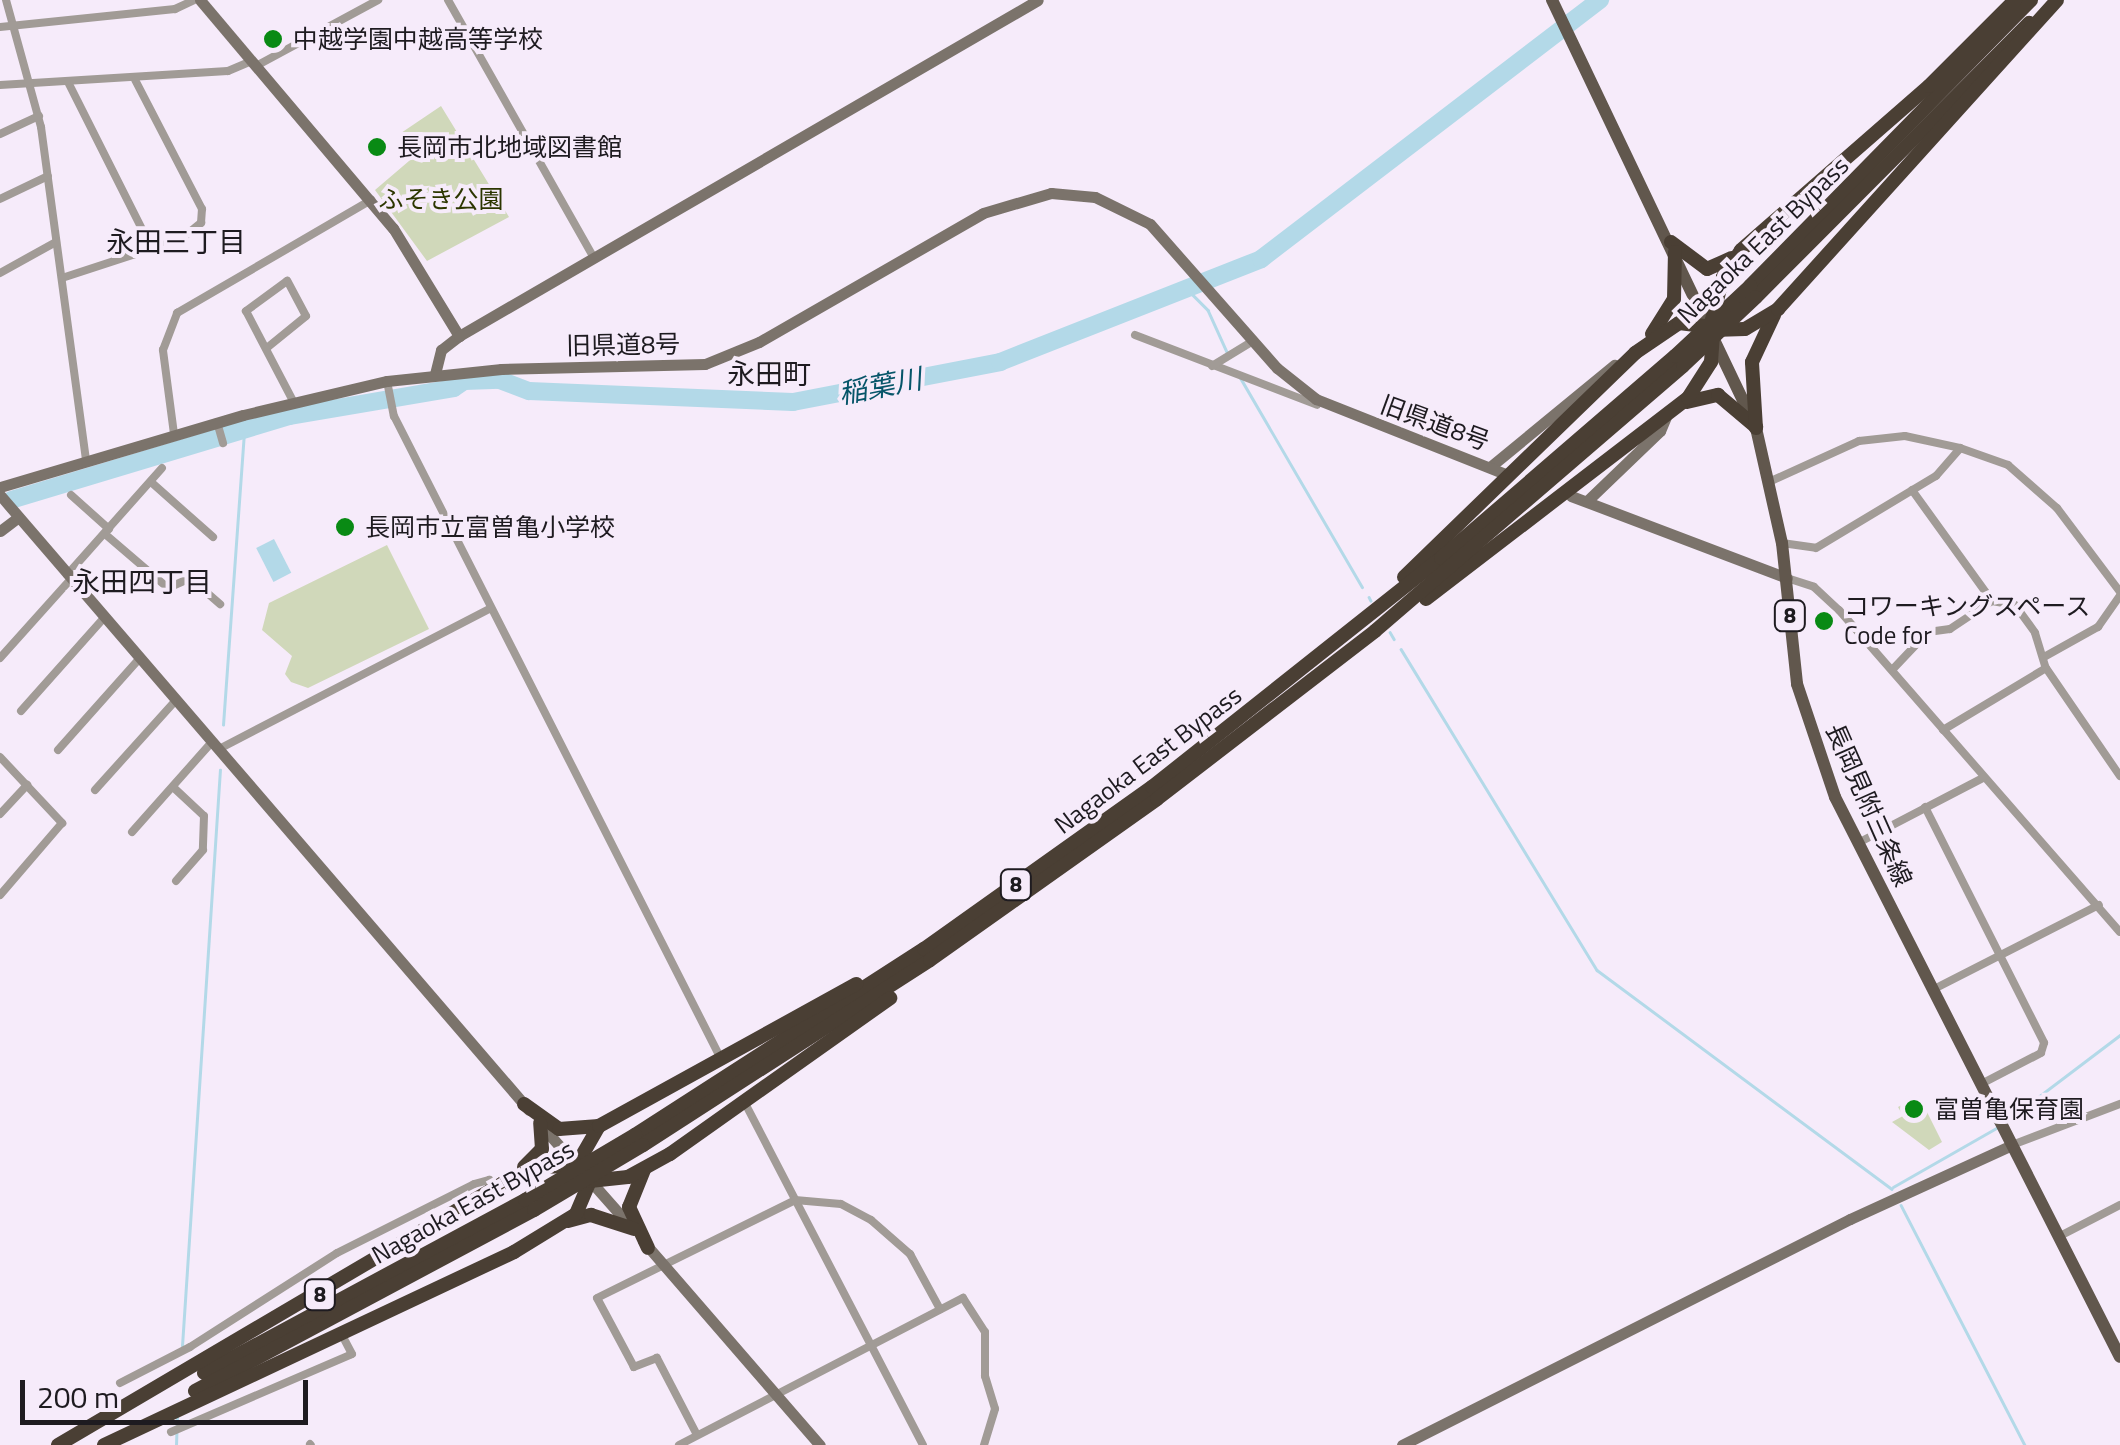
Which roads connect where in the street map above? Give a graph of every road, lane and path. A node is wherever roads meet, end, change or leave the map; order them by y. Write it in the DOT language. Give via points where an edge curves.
graph roads {
  1 [pos="6,0"];
  2 [pos="197,0"];
  3 [pos="378,0"];
  4 [pos="448,0"];
  5 [pos="1038,0"];
  6 [pos="2015,0"];
  7 [pos="2031,0"];
  8 [pos="2050,0"];
  9 [pos="2057,0"];
  10 [pos="1555,6"];
  11 [pos="13,21"];
  12 [pos="0,27"];
  13 [pos="253,64"];
  14 [pos="135,80"];
  15 [pos="29,81"];
  16 [pos="68,82"];
  17 [pos="0,85"];
  18 [pos="38,116"];
  19 [pos="0,134"];
  20 [pos="48,176"];
  21 [pos="0,199"];
  22 [pos="371,200"];
  23 [pos="56,242"];
  24 [pos="1673,246"];
  25 [pos="152,249"];
  26 [pos="1742,250"];
  27 [pos="594,258"];
  28 [pos="0,274"];
  29 [pos="62,278"];
  30 [pos="1753,292"];
  31 [pos="1778,308"];
  32 [pos="1712,328"];
  33 [pos="1135,334"];
  34 [pos="459,336"];
  35 [pos="1253,341"];
  36 [pos="268,347"];
  37 [pos="1633,355"];
  38 [pos="1680,361"];
  39 [pos="1212,366"];
  40 [pos="435,374"];
  41 [pos="388,381"];
  42 [pos="293,401"];
  43 [pos="1671,413"];
  44 [pos="1350,417"];
  45 [pos="217,424"];
  46 [pos="1756,428"];
  47 [pos="174,434"];
  48 [pos="223,443"];
  49 [pos="1960,448"];
  50 [pos="86,460"];
  51 [pos="1490,467"];
  52 [pos="162,468"];
  53 [pos="1508,475"];
  54 [pos="1771,480"];
  55 [pos="151,482"];
  56 [pos="0,487"];
  57 [pos="1912,490"];
  58 [pos="0,495"];
  59 [pos="70,495"];
  60 [pos="1571,496"];
  61 [pos="1586,501"];
  62 [pos="17,518"];
  63 [pos="0,530"];
  64 [pos="107,532"];
  65 [pos="213,537"];
  66 [pos="1782,543"];
  67 [pos="69,577"];
  68 [pos="1787,578"];
  69 [pos="2120,594"];
  70 [pos="1992,600"];
  71 [pos="220,604"];
  72 [pos="491,608"];
  73 [pos="1379,609"];
  74 [pos="104,618"];
  75 [pos="1376,630"];
  76 [pos="2044,657"];
  77 [pos="0,658"];
  78 [pos="140,659"];
  79 [pos="1893,668"];
  80 [pos="2046,668"];
  81 [pos="176,700"];
  82 [pos="20,711"];
  83 [pos="1944,730"];
  84 [pos="216,746"];
  85 [pos="58,750"];
  86 [pos="0,757"];
  87 [pos="2120,776"];
  88 [pos="1983,778"];
  89 [pos="27,785"];
  90 [pos="174,788"];
  91 [pos="95,790"];
  92 [pos="1925,807"];
  93 [pos="0,814"];
  94 [pos="132,832"];
  95 [pos="1858,842"];
  96 [pos="1057,856"];
  97 [pos="176,881"];
  98 [pos="1038,886"];
  99 [pos="0,895"];
  100 [pos="2099,904"];
  101 [pos="2118,926"];
  102 [pos="2000,954"];
  103 [pos="1932,990"];
  104 [pos="719,1055"];
  105 [pos="1981,1084"];
  106 [pos="524,1104"];
  107 [pos="2120,1104"];
  108 [pos="748,1107"];
  109 [pos="540,1123"];
  110 [pos="600,1126"];
  111 [pos="639,1140"];
  112 [pos="2012,1145"];
  113 [pos="576,1166"];
  114 [pos="644,1170"];
  115 [pos="590,1182"];
  116 [pos="500,1185"];
  117 [pos="794,1200"];
  118 [pos="529,1205"];
  119 [pos="2119,1208"];
  120 [pos="567,1221"];
  121 [pos="634,1230"];
  122 [pos="2058,1238"];
  123 [pos="648,1248"];
  124 [pos="663,1265"];
  125 [pos="308,1270"];
  126 [pos="318,1287"];
  127 [pos="940,1309"];
  128 [pos="344,1339"];
  129 [pos="869,1346"];
  130 [pos="2120,1358"];
  131 [pos="120,1383"];
  132 [pos="775,1394"];
  133 [pos="171,1432"];
  134 [pos="696,1433"];
  135 [pos="62,1444"];
  136 [pos="90,1445"];
  137 [pos="104,1445"];
  138 [pos="679,1445"];
  139 [pos="820,1445"];
  140 [pos="923,1445"];
  141 [pos="984,1445"];
  142 [pos="1402,1445"];
  1 -- 11 [label="street"];
  2 -- 11 [label="street" via="175,9"];
  2 -- 13 [label="street"];
  3 -- 13 [label="street"];
  4 -- 27 [label="street"];
  5 -- 27 [label="street"];
  6 -- 26 [label="highway" via="1929,86"];
  7 -- 30 [label="highway, Nagaoka East Bypass / 8"];
  8 -- 30 [label="highway, Nagaoka East Bypass / 8"];
  9 -- 31 [label="highway"];
  10 -- 24 [label="main road, 長岡見附三条線 / 8"];
  11 -- 12 [label="street"];
  11 -- 15 [label="street"];
  13 -- 14 [label="street"];
  13 -- 22 [label="street"];
  14 -- 16 [label="street"];
  14 -- 25 [label="street" via="203,216 190,234"];
  15 -- 16 [label="street"];
  15 -- 17 [label="street"];
  15 -- 18 [label="street"];
  16 -- 25 [label="street"];
  18 -- 19 [label="street"];
  18 -- 20 [label="street"];
  20 -- 21 [label="street"];
  20 -- 23 [label="street"];
  22 -- 34 [label="street"];
  22 -- 47 [label="street" via="177,312 164,350"];
  23 -- 28 [label="street"];
  23 -- 29 [label="street"];
  24 -- 26 [label="highway" via="1707,269"];
  24 -- 32 [label="main road, 長岡見附三条線 / 8"];
  24 -- 37 [label="highway" via="1674,299"];
  25 -- 29 [label="street"];
  26 -- 32 [label="highway" via="1718,289"];
  27 -- 34 [label="street"];
  29 -- 50 [label="street"];
  30 -- 38 [label="highway, Nagaoka East Bypass / 8, bridge"];
  31 -- 32 [label="highway" via="1745,329"];
  31 -- 46 [label="highway" via="1752,362"];
  32 -- 37 [label="highway" via="1679,323"];
  32 -- 43 [label="highway" via="1715,350 1704,377"];
  32 -- 46 [label="main road, 長岡見附三条線 / 8"];
  33 -- 39 [label="street"];
  34 -- 40 [label="street" via="441,350"];
  35 -- 39 [label="street"];
  35 -- 40 [label="street, 旧県道8号" via="1193,270 1130,211 1096,197 1050,193 983,213 760,342 705,364"];
  35 -- 44 [label="street, 旧県道8号" via="1297,386"];
  36 -- 36 [label="street" via="306,316 287,281 247,307"];
  36 -- 42 [label="street"];
  37 -- 51 [label="street"];
  37 -- 73 [label="highway"];
  38 -- 73 [label="highway, Nagaoka East Bypass / 8"];
  38 -- 75 [label="highway, Nagaoka East Bypass / 8"];
  39 -- 44 [label="street"];
  40 -- 41 [label="street, 旧県道8号"];
  41 -- 42 [label="street, 旧県道8号"];
  41 -- 72 [label="street" via="394,416"];
  42 -- 45 [label="street, 旧県道8号"];
  43 -- 46 [label="highway" via="1718,395"];
  43 -- 61 [label="street" via="1660,432"];
  43 -- 75 [label="highway"];
  44 -- 51 [label="street, 旧県道8号"];
  45 -- 47 [label="street, 旧県道8号"];
  45 -- 48 [label="street"];
  46 -- 54 [label="main road, 長岡見附三条線 / 8"];
  47 -- 50 [label="street, 旧県道8号"];
  49 -- 54 [label="street" via="1905,436 1859,441"];
  49 -- 57 [label="street"];
  49 -- 69 [label="street" via="2008,464 2056,508"];
  50 -- 56 [label="street, 旧県道8号"];
  51 -- 53 [label="street, 旧県道8号"];
  52 -- 55 [label="street"];
  54 -- 66 [label="main road, 長岡見附三条線 / 8"];
  55 -- 64 [label="street"];
  55 -- 65 [label="street"];
  57 -- 66 [label="street" via="1810,551"];
  57 -- 70 [label="street"];
  58 -- 62 [label="street"];
  59 -- 64 [label="street"];
  60 -- 61 [label="street"];
  61 -- 68 [label="street"];
  62 -- 63 [label="street"];
  62 -- 67 [label="street"];
  64 -- 67 [label="street"];
  64 -- 71 [label="street" via="168,588 190,578"];
  66 -- 68 [label="main road, 長岡見附三条線 / 8"];
  67 -- 74 [label="street"];
  67 -- 77 [label="street"];
  68 -- 79 [label="street" via="1827,597"];
  68 -- 95 [label="main road, 長岡見附三条線 / 8" via="1806,722"];
  69 -- 76 [label="street" via="2098,627"];
  70 -- 76 [label="street" via="2015,604"];
  70 -- 79 [label="street" via="1950,629 1928,632"];
  72 -- 84 [label="street"];
  72 -- 104 [label="street"];
  73 -- 96 [label="highway, Nagaoka East Bypass / 8"];
  74 -- 78 [label="street"];
  74 -- 82 [label="street"];
  75 -- 98 [label="highway, Nagaoka East Bypass / 8"];
  76 -- 80 [label="street"];
  78 -- 81 [label="street"];
  78 -- 85 [label="street"];
  79 -- 83 [label="street"];
  80 -- 83 [label="street"];
  80 -- 87 [label="street"];
  81 -- 84 [label="street"];
  81 -- 91 [label="street"];
  83 -- 88 [label="street"];
  84 -- 90 [label="street"];
  84 -- 106 [label="street"];
  86 -- 89 [label="street"];
  88 -- 92 [label="street"];
  88 -- 100 [label="street"];
  89 -- 93 [label="street"];
  89 -- 99 [label="street" via="62,824"];
  90 -- 94 [label="street"];
  90 -- 97 [label="street" via="204,816 203,850"];
  92 -- 95 [label="street"];
  92 -- 102 [label="street"];
  95 -- 103 [label="main road, 長岡見附三条線 / 8"];
  96 -- 110 [label="highway, 8" via="797,1020"];
  96 -- 111 [label="highway, Nagaoka East Bypass / 8"];
  98 -- 111 [label="highway, Nagaoka East Bypass / 8"];
  98 -- 114 [label="highway, 8"];
  100 -- 101 [label="street"];
  100 -- 102 [label="street"];
  102 -- 103 [label="street"];
  102 -- 105 [label="street" via="2044,1049"];
  103 -- 105 [label="main road, 長岡見附三条線 / 8"];
  105 -- 112 [label="main road, 長岡見附三条線 / 8"];
  106 -- 109 [label="street"];
  106 -- 110 [label="highway" via="560,1129"];
  107 -- 112 [label="street"];
  108 -- 117 [label="street"];
  109 -- 113 [label="street"];
  109 -- 116 [label="highway" via="539,1154"];
  110 -- 113 [label="highway"];
  111 -- 118 [label="highway, Nagaoka East Bypass / 8, bridge"];
  112 -- 122 [label="main road, 長岡見附三条線 / 8"];
  112 -- 142 [label="street"];
  113 -- 115 [label="street"];
  113 -- 116 [label="highway, 8" via="539,1167"];
  114 -- 115 [label="highway, 8"];
  114 -- 123 [label="highway" via="629,1207"];
  115 -- 120 [label="highway"];
  115 -- 121 [label="street"];
  116 -- 125 [label="street" via="474,1184"];
  116 -- 135 [label="highway, 8"];
  117 -- 124 [label="street"];
  117 -- 127 [label="street" via="841,1204 871,1220 910,1254"];
  117 -- 129 [label="street"];
  118 -- 135 [label="highway, Nagaoka East Bypass / 8"];
  118 -- 136 [label="highway, Nagaoka East Bypass / 8"];
  119 -- 122 [label="street"];
  120 -- 121 [label="highway" via="591,1215"];
  120 -- 137 [label="highway, 8" via="421,1298"];
  121 -- 123 [label="street"];
  122 -- 130 [label="main road, 長岡見附三条線 / 8"];
  123 -- 124 [label="street"];
  124 -- 132 [label="street"];
  124 -- 134 [label="street" via="596,1298 634,1367 657,1358"];
  125 -- 126 [label="street"];
  125 -- 131 [label="street" via="180,1353"];
  127 -- 129 [label="street"];
  127 -- 141 [label="street" via="964,1298 985,1332 985,1376 995,1409"];
  128 -- 133 [label="street" via="352,1354"];
  129 -- 132 [label="street"];
  129 -- 140 [label="street"];
  132 -- 134 [label="street"];
  132 -- 139 [label="street"];
  134 -- 138 [label="street"];
}
